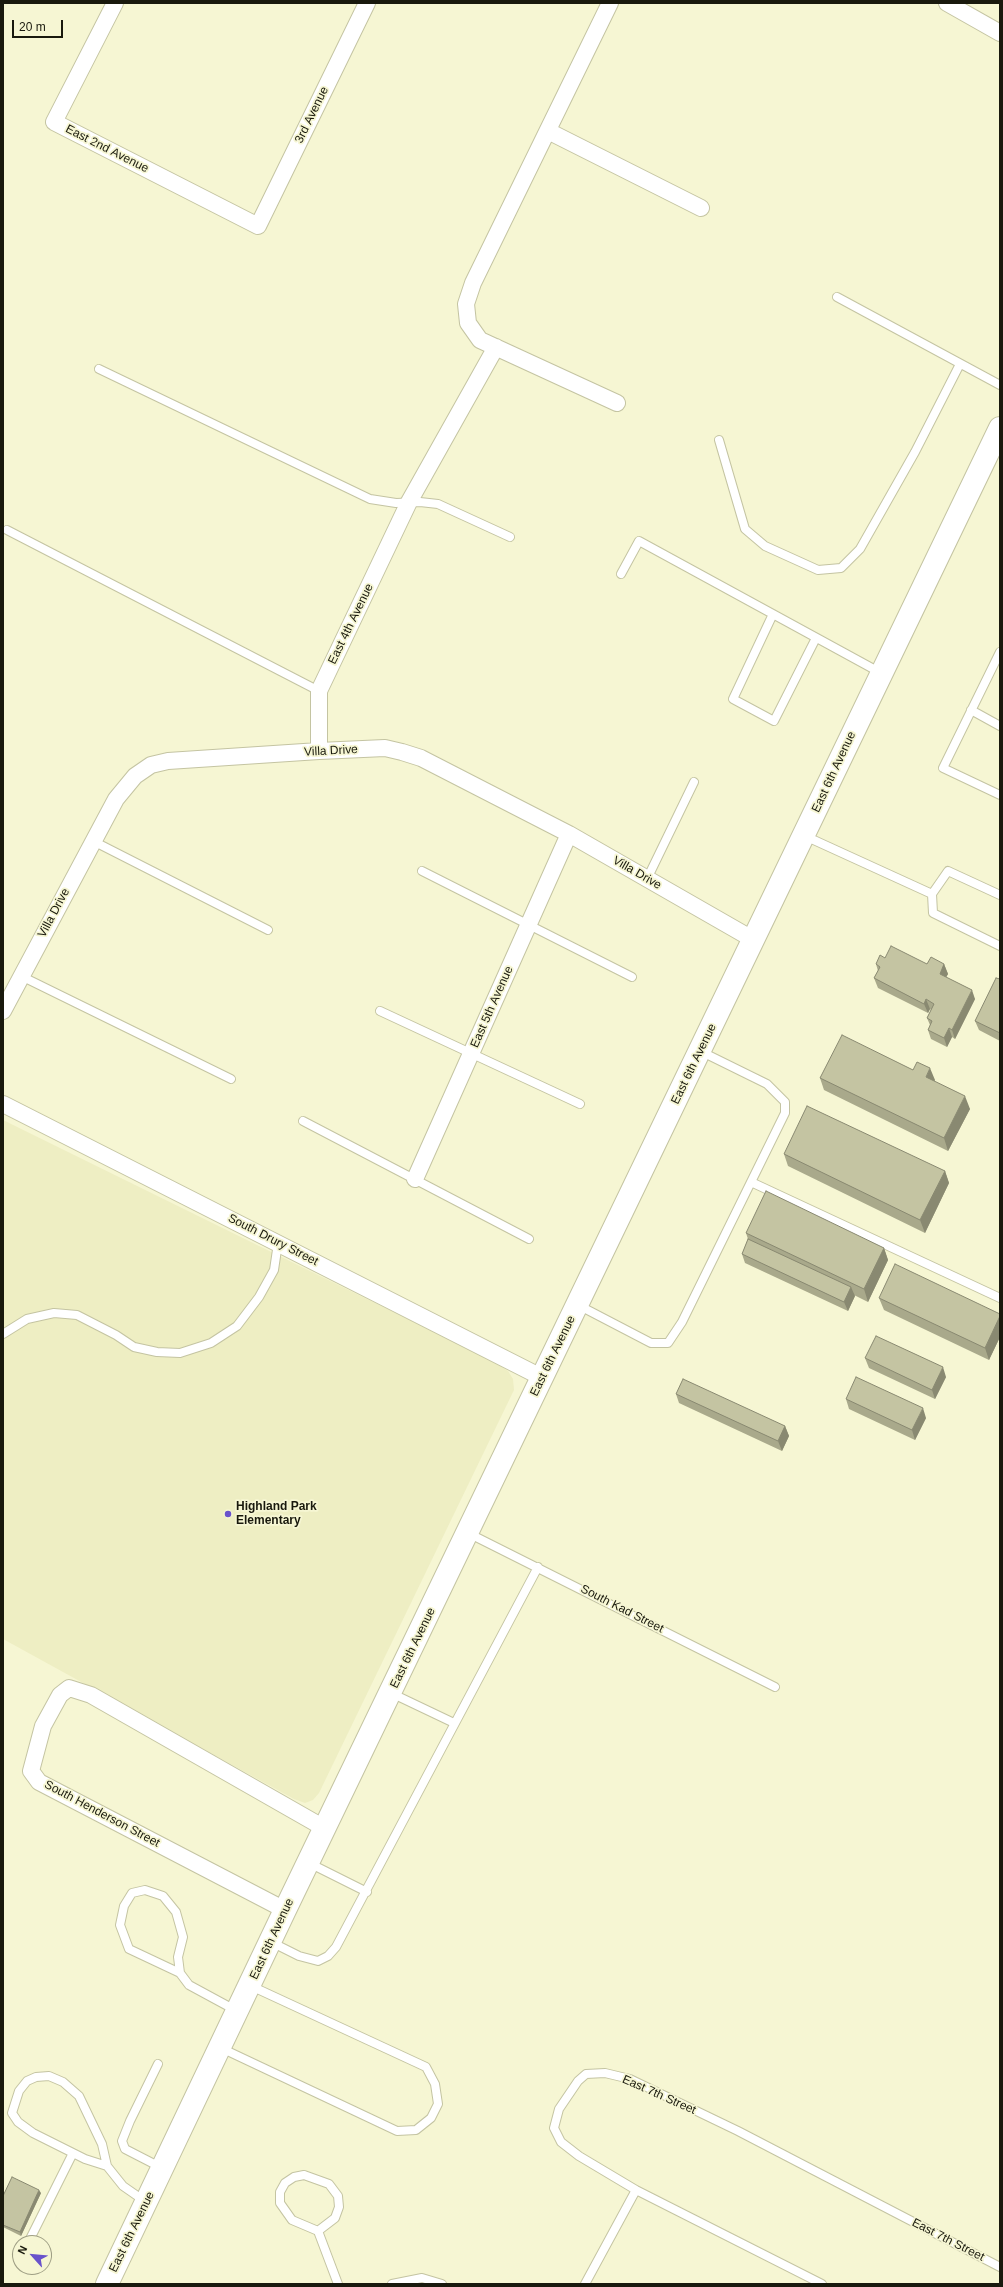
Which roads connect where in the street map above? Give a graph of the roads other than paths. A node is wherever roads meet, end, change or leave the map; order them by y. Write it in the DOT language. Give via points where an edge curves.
graph roads {
  1 [pos="114,3"];
  2 [pos="367,3"];
  3 [pos="610,3"];
  4 [pos="947,3"];
  5 [pos="1000,33"];
  6 [pos="548,131"];
  7 [pos="701,208"];
  8 [pos="258,226"];
  9 [pos="837,297"];
  10 [pos="496,347"];
  11 [pos="960,364"];
  12 [pos="99,368"];
  13 [pos="1000,385"];
  14 [pos="618,403"];
  15 [pos="1000,428"];
  16 [pos="719,440"];
  17 [pos="409,502"];
  18 [pos="7,530"];
  19 [pos="510,536"];
  20 [pos="621,574"];
  21 [pos="773,614"];
  22 [pos="816,638"];
  23 [pos="1000,652"];
  24 [pos="881,673"];
  25 [pos="319,691"];
  26 [pos="971,710"];
  27 [pos="1000,726"];
  28 [pos="319,751"];
  29 [pos="694,782"];
  30 [pos="1000,795"];
  31 [pos="569,834"];
  32 [pos="804,836"];
  33 [pos="93,841"];
  34 [pos="422,871"];
  35 [pos="647,879"];
  36 [pos="932,894"];
  37 [pos="1000,894"];
  38 [pos="529,924"];
  39 [pos="268,930"];
  40 [pos="754,940"];
  41 [pos="1000,946"];
  42 [pos="21,976"];
  43 [pos="632,977"];
  44 [pos="3,1011"];
  45 [pos="380,1011"];
  46 [pos="700,1051"];
  47 [pos="471,1053"];
  48 [pos="231,1079"];
  49 [pos="3,1104"];
  50 [pos="580,1104"];
  51 [pos="303,1120"];
  52 [pos="415,1179"];
  53 [pos="751,1182"];
  54 [pos="529,1239"];
  55 [pos="278,1243"];
  56 [pos="1000,1298"];
  57 [pos="578,1304"];
  58 [pos="3,1334"];
  59 [pos="543,1378"];
  60 [pos="468,1533"];
  61 [pos="538,1567"];
  62 [pos="775,1687"];
  63 [pos="391,1693"];
  64 [pos="454,1723"];
  65 [pos="326,1829"];
  66 [pos="309,1863"];
  67 [pos="367,1892"];
  68 [pos="285,1910"];
  69 [pos="270,1941"];
  70 [pos="180,1973"];
  71 [pos="250,1985"];
  72 [pos="238,2012"];
  73 [pos="221,2048"];
  74 [pos="158,2064"];
  75 [pos="73,2153"];
  76 [pos="107,2166"];
  77 [pos="163,2168"];
  78 [pos="636,2190"];
  79 [pos="146,2202"];
  80 [pos="318,2231"];
  81 [pos="32,2235"];
  82 [pos="1000,2267"];
  83 [pos="107,2284"];
  84 [pos="338,2284"];
  85 [pos="392,2284"];
  86 [pos="442,2284"];
  87 [pos="585,2284"];
  88 [pos="822,2284"];
  1 -- 8 [label="street, East 2nd Avenue" via="54,122"];
  2 -- 8 [label="street, 3rd Avenue"];
  3 -- 6 [label="street"];
  4 -- 5 [label="street"];
  6 -- 7 [label="street"];
  6 -- 10 [label="street" via="466,304 468,323 480,340"];
  9 -- 11 [label="lane"];
  10 -- 14 [label="street"];
  10 -- 17 [label="street, East 4th Avenue"];
  11 -- 13 [label="lane"];
  11 -- 16 [label="lane" via="915,452 860,549 841,568 818,570 765,546 745,529"];
  12 -- 17 [label="lane" via="370,499"];
  15 -- 24 [label="main road, East 6th Avenue"];
  17 -- 19 [label="lane" via="438,504"];
  17 -- 25 [label="street, East 4th Avenue"];
  18 -- 25 [label="lane"];
  20 -- 21 [label="lane" via="639,541"];
  21 -- 22 [label="lane"];
  21 -- 22 [label="lane" via="734,699 774,721"];
  22 -- 24 [label="lane"];
  23 -- 26 [label="lane"];
  24 -- 32 [label="main road, East 6th Avenue"];
  25 -- 28 [label="street, East 4th Avenue"];
  26 -- 27 [label="lane"];
  26 -- 30 [label="lane" via="943,768"];
  28 -- 31 [label="street, Villa Drive" via="385,748 421,758"];
  28 -- 33 [label="street, Villa Drive" via="168,761 151,765 135,776 116,799"];
  29 -- 35 [label="lane"];
  31 -- 35 [label="street, Villa Drive"];
  31 -- 38 [label="street, East 5th Avenue"];
  32 -- 36 [label="lane"];
  32 -- 40 [label="main road, East 6th Avenue"];
  33 -- 39 [label="lane"];
  33 -- 42 [label="street, Villa Drive"];
  34 -- 38 [label="lane"];
  35 -- 40 [label="street, Villa Drive"];
  36 -- 37 [label="lane" via="948,871"];
  36 -- 41 [label="lane" via="933,913"];
  38 -- 43 [label="lane"];
  38 -- 47 [label="street, East 5th Avenue"];
  40 -- 46 [label="main road, East 6th Avenue"];
  42 -- 44 [label="street, Villa Drive"];
  42 -- 48 [label="lane"];
  45 -- 47 [label="lane"];
  46 -- 53 [label="lane" via="767,1084 785,1102 785,1113"];
  46 -- 57 [label="main road, East 6th Avenue"];
  47 -- 50 [label="lane"];
  47 -- 52 [label="street, East 5th Avenue"];
  49 -- 55 [label="street, South Drury Street"];
  51 -- 52 [label="lane"];
  52 -- 54 [label="lane"];
  53 -- 56 [label="lane"];
  53 -- 57 [label="lane" via="682,1322 668,1343 651,1343"];
  55 -- 58 [label="lane" via="274,1270 259,1297 237,1326 211,1343 180,1353 157,1352 134,1347 76,1315 54,1313 27,1319"];
  55 -- 59 [label="street, South Drury Street"];
  57 -- 59 [label="main road, East 6th Avenue"];
  59 -- 60 [label="main road, East 6th Avenue"];
  60 -- 61 [label="lane, South Kad Street"];
  60 -- 63 [label="main road, East 6th Avenue"];
  61 -- 62 [label="lane, South Kad Street"];
  61 -- 64 [label="lane"];
  63 -- 64 [label="lane"];
  63 -- 65 [label="main road, East 6th Avenue"];
  64 -- 67 [label="lane"];
  65 -- 66 [label="main road, East 6th Avenue"];
  65 -- 68 [label="street, South Henderson Street" via="91,1695 69,1688 60,1695 43,1726 31,1771 39,1782"];
  66 -- 67 [label="lane"];
  66 -- 68 [label="main road, East 6th Avenue"];
  67 -- 69 [label="lane" via="336,1947 328,1956 309,1960"];
  68 -- 69 [label="main road, East 6th Avenue"];
  69 -- 71 [label="main road, East 6th Avenue"];
  70 -- 70 [label="lane" via="178,1957 183,1937 176,1912 163,1896 145,1890 132,1893 124,1906 120,1925 129,1949"];
  70 -- 72 [label="lane" via="189,1985"];
  71 -- 72 [label="main road, East 6th Avenue"];
  71 -- 73 [label="lane" via="426,2066 435,2084 438,2104 431,2118 416,2130 398,2131"];
  72 -- 73 [label="main road, East 6th Avenue"];
  73 -- 77 [label="main road, East 6th Avenue"];
  74 -- 77 [label="lane" via="122,2141 125,2149"];
  75 -- 76 [label="lane"];
  75 -- 76 [label="lane" via="33,2133 18,2122 12,2112 19,2091 27,2081 49,2076 63,2082 79,2096 102,2144"];
  75 -- 81 [label="lane"];
  76 -- 79 [label="lane" via="123,2186"];
  77 -- 79 [label="main road, East 6th Avenue"];
  78 -- 82 [label="lane, East 7th Street" via="579,2156 561,2142 554,2128 559,2109 578,2081 586,2074 605,2073 630,2079 738,2131"];
  78 -- 87 [label="lane"];
  78 -- 88 [label="lane, East 7th Street"];
  79 -- 83 [label="main road, East 6th Avenue"];
  80 -- 80 [label="lane" via="292,2220 280,2203 280,2192 285,2183 294,2177 304,2175 316,2178 328,2184 338,2196 340,2207 335,2218"];
  80 -- 84 [label="lane"];
  85 -- 86 [label="lane" via="422,2278"];
}
